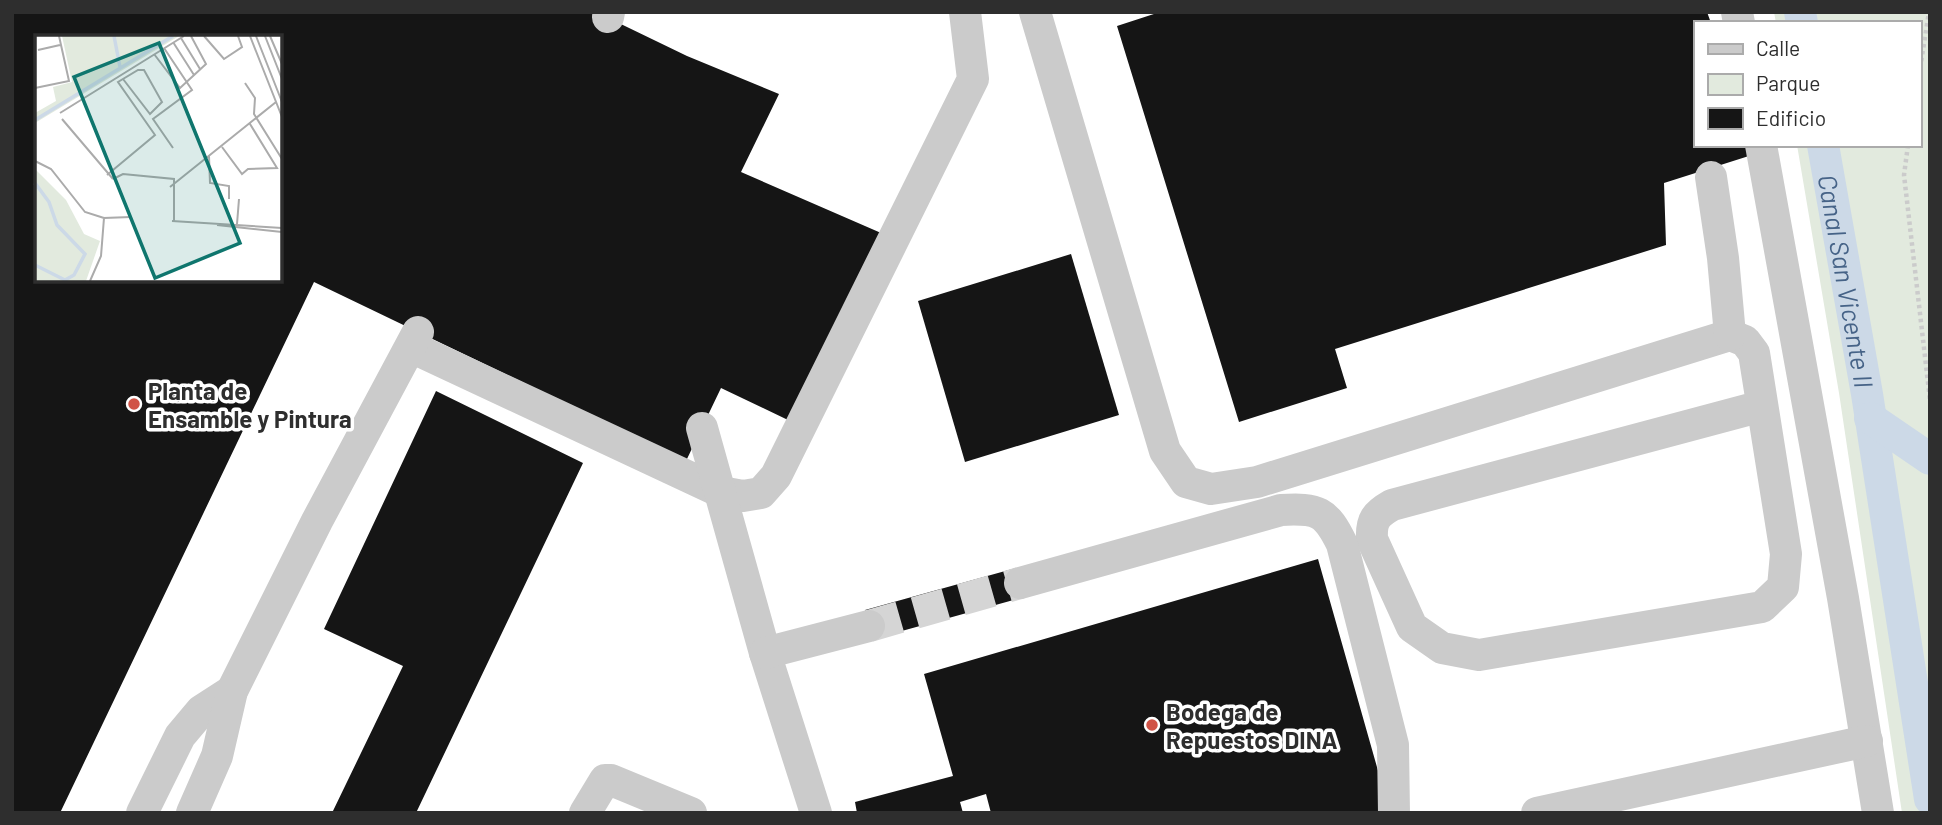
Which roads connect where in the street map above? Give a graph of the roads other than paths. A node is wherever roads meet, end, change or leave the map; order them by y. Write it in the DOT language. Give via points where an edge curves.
graph roads {
  1 [pos="965,12"];
  2 [pos="1035,12"];
  3 [pos="1761,147"];
  4 [pos="1711,177"];
  5 [pos="1731,335"];
  6 [pos="1762,406"];
  7 [pos="702,428"];
  8 [pos="721,492"];
  9 [pos="1020,583"];
  10 [pos="869,626"];
  11 [pos="765,653"];
  12 [pos="232,691"];
  13 [pos="1867,741"];
  14 [pos="658,807"];
  15 [pos="145,812"];
  16 [pos="192,813"];
  17 [pos="585,813"];
  18 [pos="691,813"];
  19 [pos="816,813"];
  20 [pos="1394,813"];
  21 [pos="1537,813"];
  22 [pos="1878,813"];
  1 -- 8 [label="lane" via="973,79 776,476 761,493"];
  2 -- 5 [label="lane" via="1165,451 1186,482 1211,489 1257,482"];
  3 -- 13 [label="lane"];
  4 -- 5 [label="lane"];
  5 -- 6 [label="lane" via="1745,341 1754,353"];
  6 -- 6 [label="lane" via="1378,512 1371,523 1372,539 1412,627 1442,648 1479,655 1762,607 1783,587 1786,554"];
  7 -- 8 [label="lane"];
  8 -- 11 [label="lane"];
  8 -- 12 [label="lane" via="415,340"];
  9 -- 20 [label="lane" via="1281,510 1309,509 1331,521 1342,544 1392,745"];
  10 -- 11 [label="lane"];
  11 -- 19 [label="lane"];
  12 -- 15 [label="lane" via="201,711 180,736"];
  12 -- 16 [label="lane" via="217,756"];
  13 -- 21 [label="lane"];
  13 -- 22 [label="lane"];
  14 -- 17 [label="lane" via="605,780"];
  14 -- 18 [label="lane"];
}
